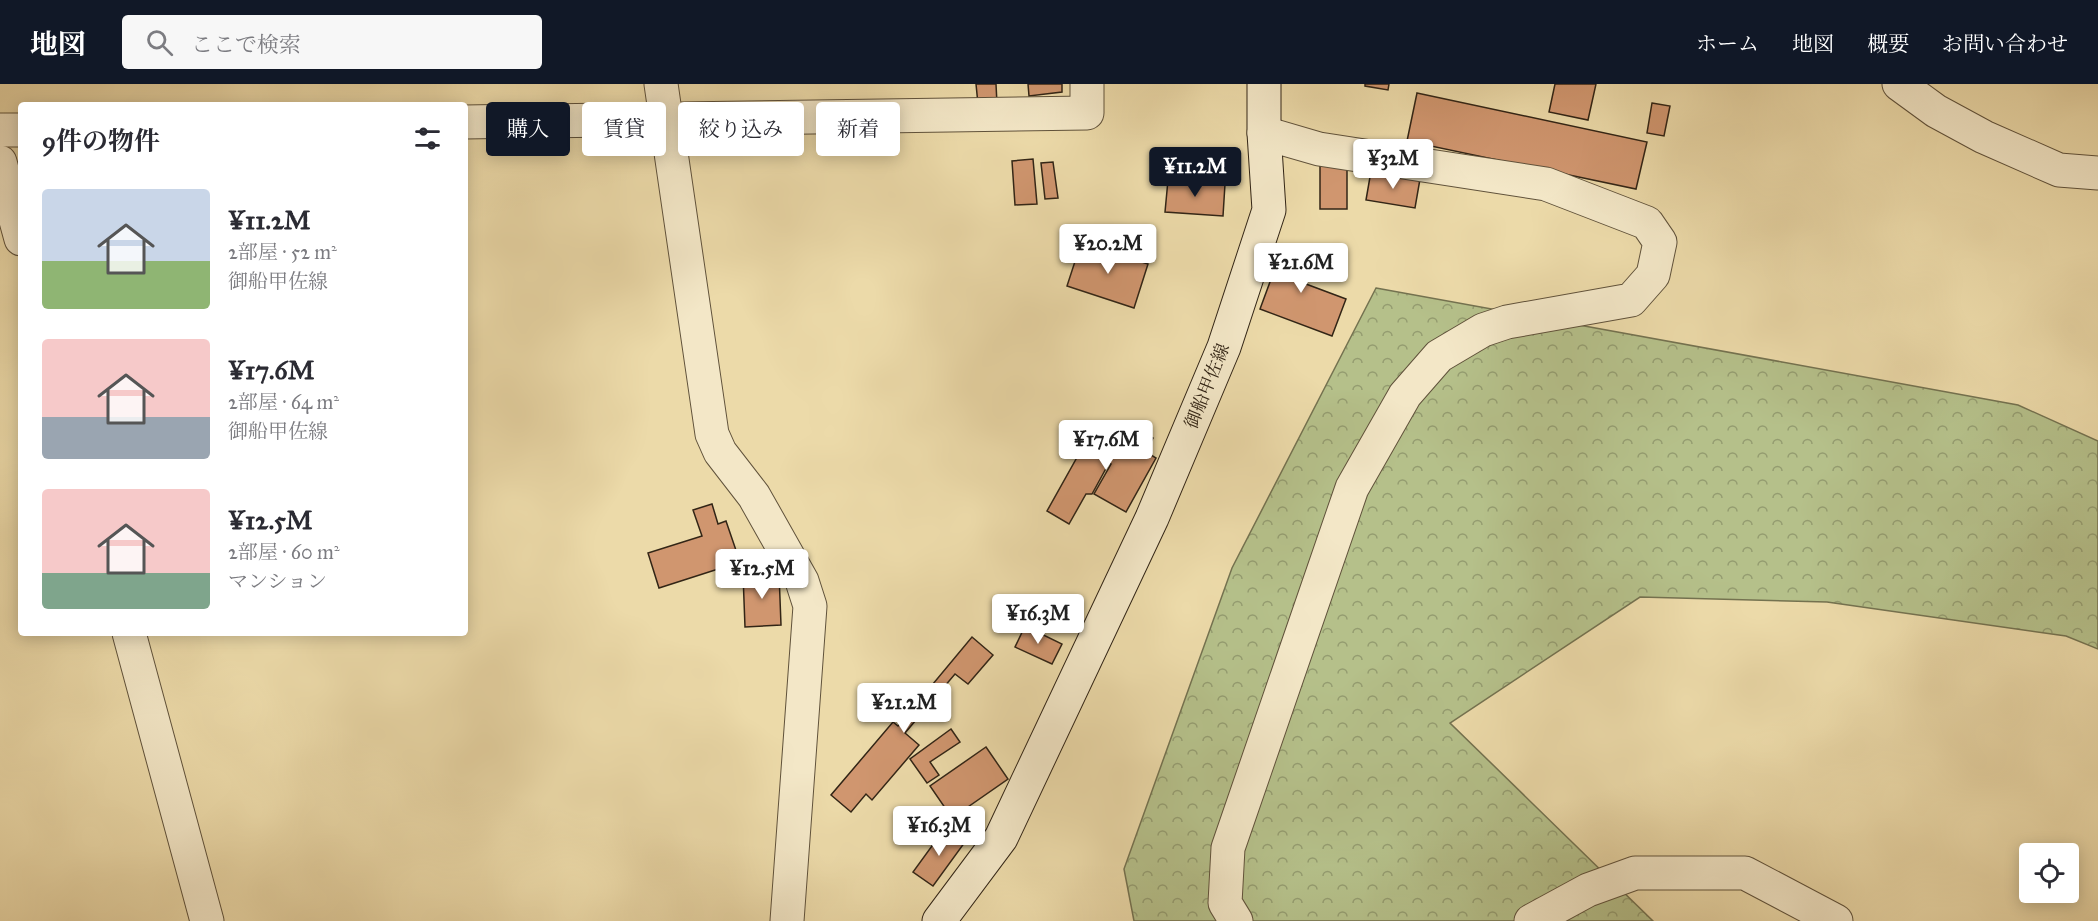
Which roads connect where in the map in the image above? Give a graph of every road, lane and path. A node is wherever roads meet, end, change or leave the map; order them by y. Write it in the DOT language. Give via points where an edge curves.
graph roads {
  1 [pos="661,84"];
  2 [pos="1088,84"];
  3 [pos="1264,84"];
  4 [pos="1899,84"];
  5 [pos="667,119"];
  6 [pos="468,122"];
  7 [pos="0,130"];
  8 [pos="18,130"];
  9 [pos="1264,133"];
  10 [pos="0,162"];
  11 [pos="2098,172"];
  12 [pos="18,228"];
  13 [pos="130,636"];
  14 [pos="207,921"];
  15 [pos="787,921"];
  16 [pos="939,921"];
  17 [pos="1236,921"];
  18 [pos="1531,921"];
  19 [pos="1836,921"];
  1 -- 5 [label="street"];
  2 -- 5 [label="street" via="1087,113"];
  3 -- 9 [label="street, 御船甲佐線"];
  4 -- 11 [label="street" via="1936,111 2059,171"];
  5 -- 6 [label="street"];
  5 -- 15 [label="street" via="712,434 720,452 754,496 802,580 810,606"];
  7 -- 8 [label="street"];
  9 -- 16 [label="street, 御船甲佐線" via="1269,210 1224,347 1152,518 1001,838"];
  9 -- 17 [label="street" via="1319,149 1546,184 1647,223 1660,242 1653,275 1631,300 1507,322 1483,330 1439,356 1405,395 1352,488 1228,848 1225,903"];
  10 -- 12 [label="street"];
  13 -- 14 [label="street"];
  18 -- 19 [label="street" via="1588,890 1635,873 1745,873"];
}
